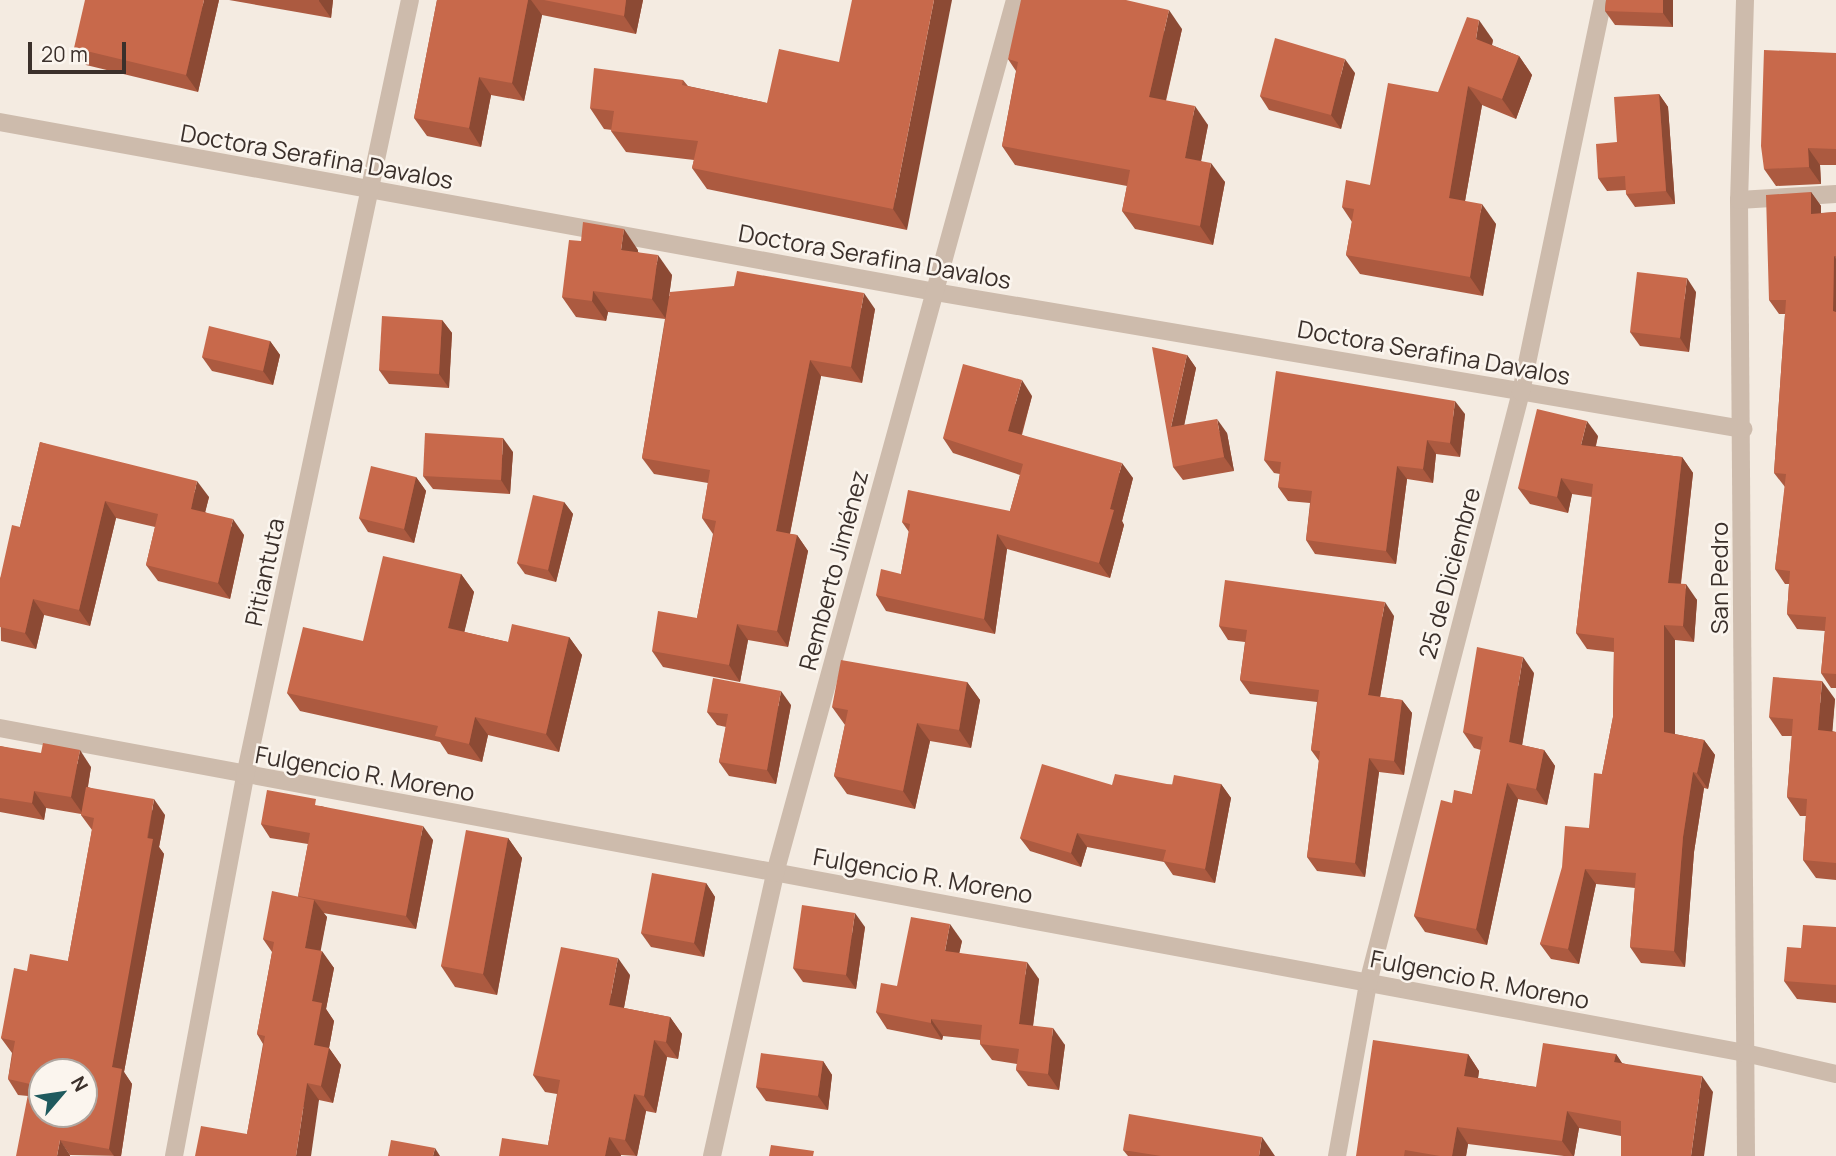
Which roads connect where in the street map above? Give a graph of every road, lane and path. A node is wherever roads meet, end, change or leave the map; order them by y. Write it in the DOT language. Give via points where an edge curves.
graph roads {
  1 [pos="410,0"];
  2 [pos="1015,0"];
  3 [pos="1603,0"];
  4 [pos="1745,0"];
  5 [pos="0,122"];
  6 [pos="370,191"];
  7 [pos="1836,194"];
  8 [pos="1738,200"];
  9 [pos="935,292"];
  10 [pos="1521,392"];
  11 [pos="1743,429"];
  12 [pos="0,728"];
  13 [pos="245,776"];
  14 [pos="775,873"];
  15 [pos="1368,983"];
  16 [pos="1745,1053"];
  17 [pos="1836,1074"];
  18 [pos="174,1156"];
  19 [pos="712,1156"];
  20 [pos="1337,1156"];
  21 [pos="1746,1156"];
  1 -- 6 [label="street, Pitiantuta"];
  2 -- 9 [label="street, Remberto Jiménez"];
  3 -- 10 [label="street, 25 de Diciembre"];
  4 -- 8 [label="street, San Pedro"];
  5 -- 6 [label="street, Doctora Serafina Davalos"];
  6 -- 9 [label="street, Doctora Serafina Davalos"];
  6 -- 13 [label="street, Pitiantuta"];
  7 -- 8 [label="street"];
  8 -- 11 [label="street, San Pedro"];
  9 -- 10 [label="street, Doctora Serafina Davalos"];
  9 -- 14 [label="street, Remberto Jiménez"];
  10 -- 11 [label="street, Doctora Serafina Davalos"];
  10 -- 15 [label="street, 25 de Diciembre"];
  11 -- 16 [label="street, San Pedro"];
  12 -- 13 [label="street, Fulgencio R. Moreno"];
  13 -- 14 [label="street, Fulgencio R. Moreno"];
  13 -- 18 [label="street, Pitiantuta"];
  14 -- 15 [label="street, Fulgencio R. Moreno"];
  14 -- 19 [label="street, Remberto Jiménez"];
  15 -- 16 [label="street, Fulgencio R. Moreno"];
  15 -- 20 [label="street, 25 de Diciembre"];
  16 -- 17 [label="street, Fulgencio R. Moreno"];
  16 -- 21 [label="street, San Pedro"];
}
